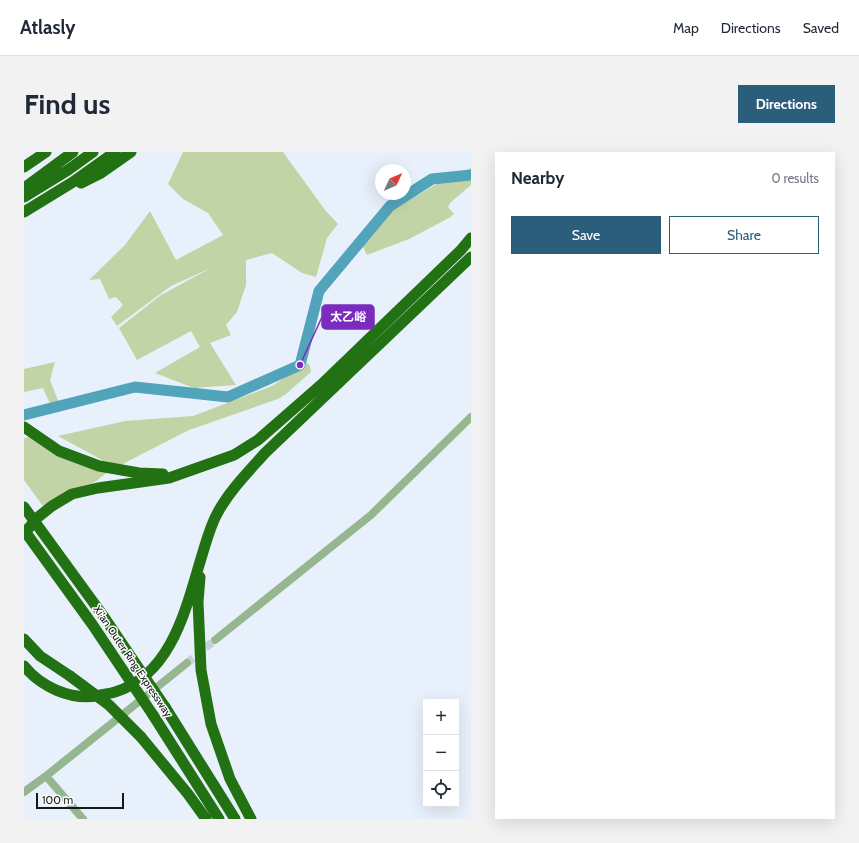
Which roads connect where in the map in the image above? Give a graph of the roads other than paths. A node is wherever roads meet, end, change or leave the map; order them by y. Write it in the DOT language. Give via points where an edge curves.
graph roads {
  1 [pos="45,152"];
  2 [pos="73,152"];
  3 [pos="93,152"];
  4 [pos="115,152"];
  5 [pos="131,152"];
  6 [pos="25,167"];
  7 [pos="24,188"];
  8 [pos="24,197"];
  9 [pos="38,203"];
  10 [pos="24,212"];
  11 [pos="471,238"];
  12 [pos="471,257"];
  13 [pos="471,417"];
  14 [pos="24,427"];
  15 [pos="211,464"];
  16 [pos="24,507"];
  17 [pos="24,530"];
  18 [pos="24,534"];
  19 [pos="207,539"];
  20 [pos="24,640"];
  21 [pos="215,640"];
  22 [pos="187,663"];
  23 [pos="24,666"];
  24 [pos="46,776"];
  25 [pos="24,792"];
  26 [pos="83,819"];
  27 [pos="206,819"];
  28 [pos="219,819"];
  29 [pos="235,819"];
  30 [pos="251,819"];
  1 -- 6 [label="highway"];
  2 -- 7 [label="highway"];
  3 -- 8 [label="highway"];
  4 -- 9 [label="highway"];
  5 -- 9 [label="highway" via="101,173"];
  9 -- 10 [label="highway"];
  11 -- 15 [label="highway" via="321,385 258,440 234,455"];
  12 -- 19 [label="highway" via="265,452 238,482 218,512"];
  13 -- 21 [label="street" via="371,515"];
  14 -- 15 [label="highway" via="59,451 99,466 139,473 167,474"];
  15 -- 18 [label="highway" via="169,478 72,494 37,518"];
  16 -- 29 [label="highway, Xi'an Outer Ring Expressway, bridge" via="104,617 165,707"];
  17 -- 28 [label="highway, Xi'an Outer Ring Expressway, bridge" via="92,624"];
  19 -- 23 [label="highway" via="179,627 170,646 140,680 114,692 89,697 67,695 30,674"];
  19 -- 30 [label="highway" via="198,602 201,670 211,724 230,779"];
  20 -- 27 [label="highway, bridge" via="40,656 109,705 142,737"];
  22 -- 24 [label="street"];
  24 -- 25 [label="street"];
  24 -- 26 [label="street"];
}
